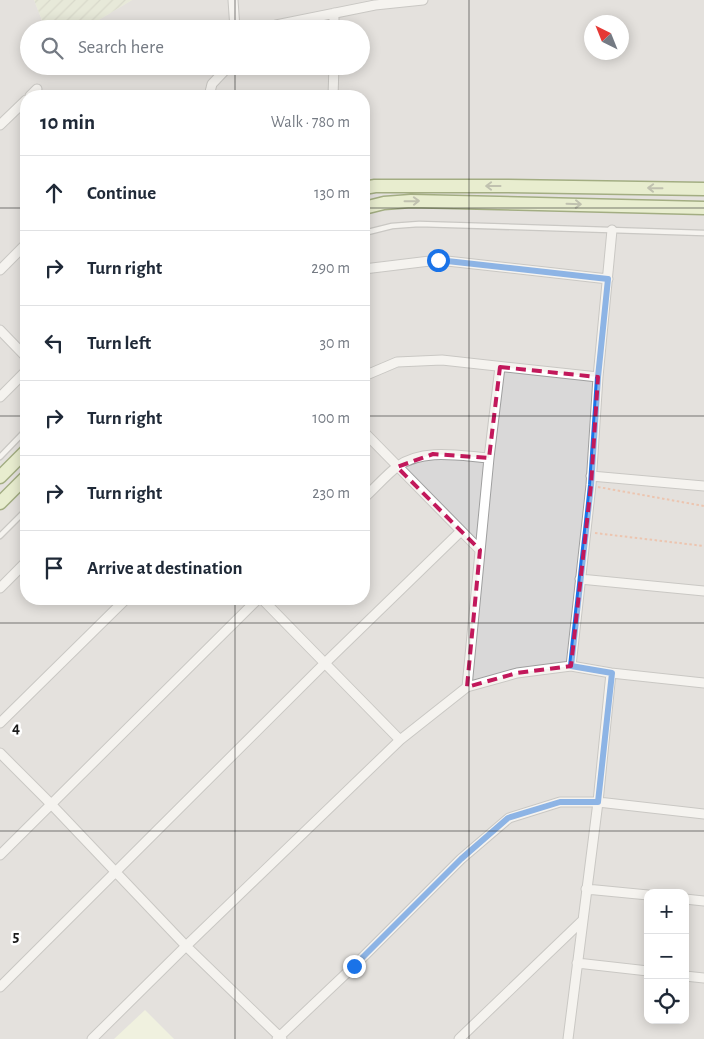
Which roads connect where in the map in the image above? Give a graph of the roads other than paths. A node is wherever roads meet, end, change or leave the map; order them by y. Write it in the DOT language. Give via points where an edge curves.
graph roads {
  1 [pos="233,0"];
  2 [pos="423,0"];
  3 [pos="334,13"];
  4 [pos="234,20"];
  5 [pos="300,20"];
  6 [pos="334,20"];
  7 [pos="220,75"];
  8 [pos="334,75"];
  9 [pos="210,90"];
  10 [pos="333,90"];
  11 [pos="20,106"];
  12 [pos="0,125"];
  13 [pos="370,186"];
  14 [pos="704,189"];
  15 [pos="370,206"];
  16 [pos="704,208"];
  17 [pos="612,230"];
  18 [pos="370,232"];
  19 [pos="704,233"];
  20 [pos="20,250"];
  21 [pos="370,268"];
  22 [pos="0,270"];
  23 [pos="608,279"];
  24 [pos="0,330"];
  25 [pos="20,350"];
  26 [pos="500,367"];
  27 [pos="370,373"];
  28 [pos="20,377"];
  29 [pos="598,377"];
  30 [pos="0,397"];
  31 [pos="20,436"];
  32 [pos="370,438"];
  33 [pos="0,457"];
  34 [pos="20,457"];
  35 [pos="489,458"];
  36 [pos="397,467"];
  37 [pos="0,477"];
  38 [pos="591,481"];
  39 [pos="20,483"];
  40 [pos="704,486"];
  41 [pos="370,492"];
  42 [pos="0,503"];
  43 [pos="20,516"];
  44 [pos="461,531"];
  45 [pos="0,536"];
  46 [pos="480,550"];
  47 [pos="20,568"];
  48 [pos="580,578"];
  49 [pos="0,588"];
  50 [pos="704,591"];
  51 [pos="120,605"];
  52 [pos="254,605"];
  53 [pos="266,605"];
  54 [pos="325,663"];
  55 [pos="571,666"];
  56 [pos="612,673"];
  57 [pos="704,683"];
  58 [pos="467,687"];
  59 [pos="0,723"];
  60 [pos="400,740"];
  61 [pos="0,753"];
  62 [pos="598,802"];
  63 [pos="51,804"];
  64 [pos="704,814"];
  65 [pos="0,855"];
  66 [pos="116,872"];
  67 [pos="586,889"];
  68 [pos="644,895"];
  69 [pos="689,899"];
  70 [pos="704,901"];
  71 [pos="583,920"];
  72 [pos="186,946"];
  73 [pos="578,963"];
  74 [pos="644,971"];
  75 [pos="689,976"];
  76 [pos="704,978"];
  77 [pos="0,987"];
  78 [pos="279,1038"];
  79 [pos="92,1039"];
  80 [pos="459,1039"];
  81 [pos="568,1039"];
  1 -- 4 [label="street"];
  2 -- 3 [label="street"];
  3 -- 5 [label="street"];
  3 -- 6 [label="street"];
  7 -- 9 [label="street"];
  8 -- 10 [label="street"];
  11 -- 12 [label="street"];
  14 -- 13 [label="street, one-way"];
  15 -- 16 [label="street, one-way" via="410,201"];
  17 -- 18 [label="lane" via="419,224"];
  17 -- 19 [label="lane"];
  17 -- 23 [label="street"];
  20 -- 22 [label="street"];
  21 -- 23 [label="street" via="438,260"];
  23 -- 29 [label="street"];
  24 -- 25 [label="street"];
  26 -- 27 [label="street" via="442,360 397,362"];
  26 -- 29 [label="street"];
  26 -- 35 [label="street"];
  28 -- 30 [label="street"];
  29 -- 38 [label="street"];
  31 -- 33 [label="lane"];
  32 -- 36 [label="street"];
  34 -- 37 [label="street"];
  35 -- 36 [label="street" via="433,454 411,459"];
  35 -- 46 [label="street"];
  36 -- 41 [label="street"];
  36 -- 44 [label="street"];
  38 -- 40 [label="street"];
  38 -- 48 [label="street"];
  39 -- 42 [label="street"];
  43 -- 45 [label="lane"];
  44 -- 46 [label="street"];
  44 -- 54 [label="street"];
  46 -- 58 [label="street"];
  47 -- 49 [label="street"];
  48 -- 50 [label="street"];
  48 -- 55 [label="street"];
  51 -- 59 [label="street"];
  52 -- 63 [label="street"];
  53 -- 54 [label="street"];
  54 -- 60 [label="street"];
  54 -- 66 [label="street"];
  55 -- 56 [label="street"];
  55 -- 58 [label="street" via="517,673"];
  56 -- 57 [label="street"];
  56 -- 62 [label="street"];
  58 -- 60 [label="street"];
  60 -- 72 [label="street"];
  61 -- 63 [label="street"];
  62 -- 64 [label="street"];
  62 -- 67 [label="street"];
  62 -- 78 [label="street" via="560,802 508,818 461,859"];
  63 -- 65 [label="street"];
  63 -- 66 [label="street"];
  66 -- 72 [label="street"];
  66 -- 77 [label="street"];
  67 -- 68 [label="street"];
  67 -- 71 [label="street"];
  69 -- 70 [label="street"];
  71 -- 73 [label="street"];
  71 -- 80 [label="street"];
  72 -- 78 [label="street"];
  72 -- 79 [label="street"];
  73 -- 74 [label="street"];
  73 -- 81 [label="street"];
  75 -- 76 [label="street"];
}
